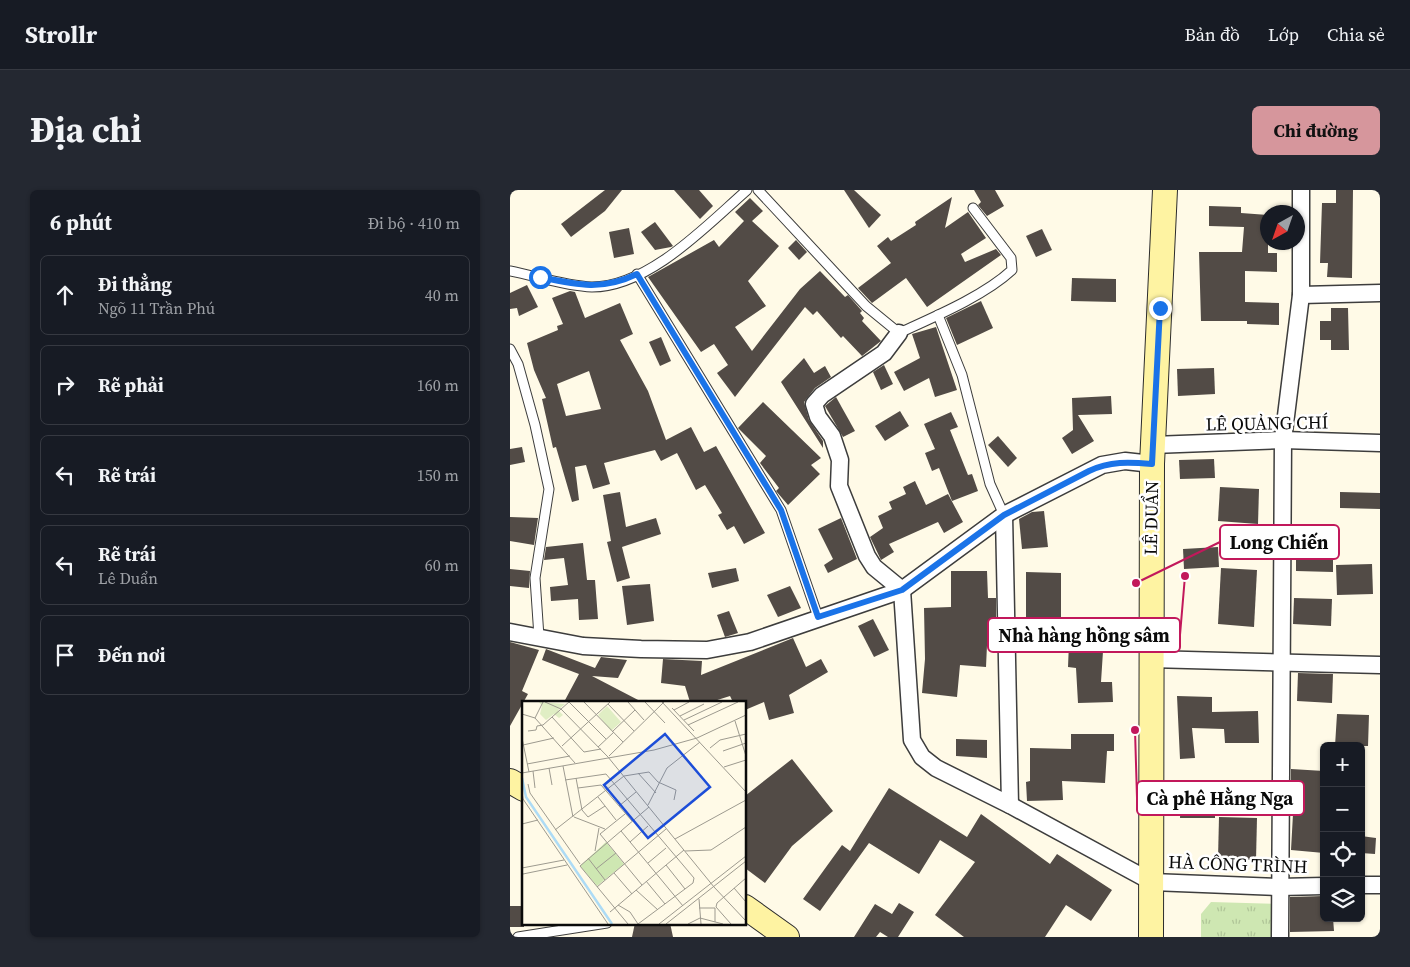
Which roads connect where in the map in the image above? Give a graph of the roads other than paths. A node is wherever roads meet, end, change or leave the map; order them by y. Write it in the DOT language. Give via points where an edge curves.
graph roads {
  1 [pos="747,190"];
  2 [pos="758,190"];
  3 [pos="1165,190"];
  4 [pos="1302,190"];
  5 [pos="973,208"];
  6 [pos="510,271"];
  7 [pos="637,274"];
  8 [pos="1380,293"];
  9 [pos="1301,295"];
  10 [pos="938,315"];
  11 [pos="899,333"];
  12 [pos="510,348"];
  13 [pos="1283,440"];
  14 [pos="1380,443"];
  15 [pos="1153,454"];
  16 [pos="1004,515"];
  17 [pos="902,590"];
  18 [pos="818,617"];
  19 [pos="510,632"];
  20 [pos="539,637"];
  21 [pos="1150,659"];
  22 [pos="1281,662"];
  23 [pos="1380,665"];
  24 [pos="510,781"];
  25 [pos="522,788"];
  26 [pos="1010,804"];
  27 [pos="1152,882"];
  28 [pos="1380,885"];
  29 [pos="1320,886"];
  30 [pos="1365,886"];
  31 [pos="1279,887"];
  32 [pos="746,908"];
  33 [pos="601,924"];
  34 [pos="518,937"];
  35 [pos="787,937"];
  36 [pos="1151,937"];
  37 [pos="1280,937"];
  1 -- 7 [label="lane" via="668,259"];
  2 -- 11 [label="lane" via="866,306"];
  3 -- 15 [label="main road, LÊ DUẨN"];
  4 -- 9 [label="street"];
  5 -- 10 [label="lane" via="1011,258 1012,270 1001,280"];
  6 -- 7 [label="lane" via="591,287"];
  7 -- 18 [label="lane" via="781,510"];
  8 -- 9 [label="street"];
  9 -- 13 [label="street"];
  10 -- 11 [label="lane"];
  10 -- 16 [label="lane" via="962,375 990,484"];
  11 -- 17 [label="street" via="884,353 822,395 814,404 818,417 832,436 840,460 839,486 867,556 874,568"];
  12 -- 20 [label="lane" via="518,364 535,425 549,489 535,578"];
  13 -- 14 [label="street, LÊ QUẢNG CHÍ"];
  13 -- 15 [label="street, LÊ QUẢNG CHÍ"];
  13 -- 22 [label="street"];
  15 -- 16 [label="street, LÊ QUẢNG CHÍ" via="1102,465"];
  15 -- 21 [label="main road, LÊ DUẨN"];
  16 -- 17 [label="street, LÊ QUẢNG CHÍ"];
  16 -- 26 [label="street"];
  17 -- 18 [label="street, LÊ QUẢNG CHÍ"];
  17 -- 26 [label="street" via="912,740 922,757 936,768"];
  18 -- 20 [label="street, LÊ QUẢNG CHÍ" via="750,642 707,650 583,646"];
  19 -- 20 [label="street, LÊ QUẢNG CHÍ"];
  21 -- 22 [label="street"];
  21 -- 27 [label="main road, LÊ DUẨN"];
  22 -- 23 [label="street"];
  22 -- 31 [label="street"];
  24 -- 25 [label="main road"];
  26 -- 27 [label="street"];
  27 -- 31 [label="street, HÀ CÔNG TRÌNH"];
  27 -- 36 [label="main road, LÊ DUẨN"];
  28 -- 30 [label="street"];
  29 -- 31 [label="street, HÀ CÔNG TRÌNH"];
  31 -- 37 [label="street"];
  32 -- 35 [label="main road"];
  33 -- 34 [label="lane"];
}
